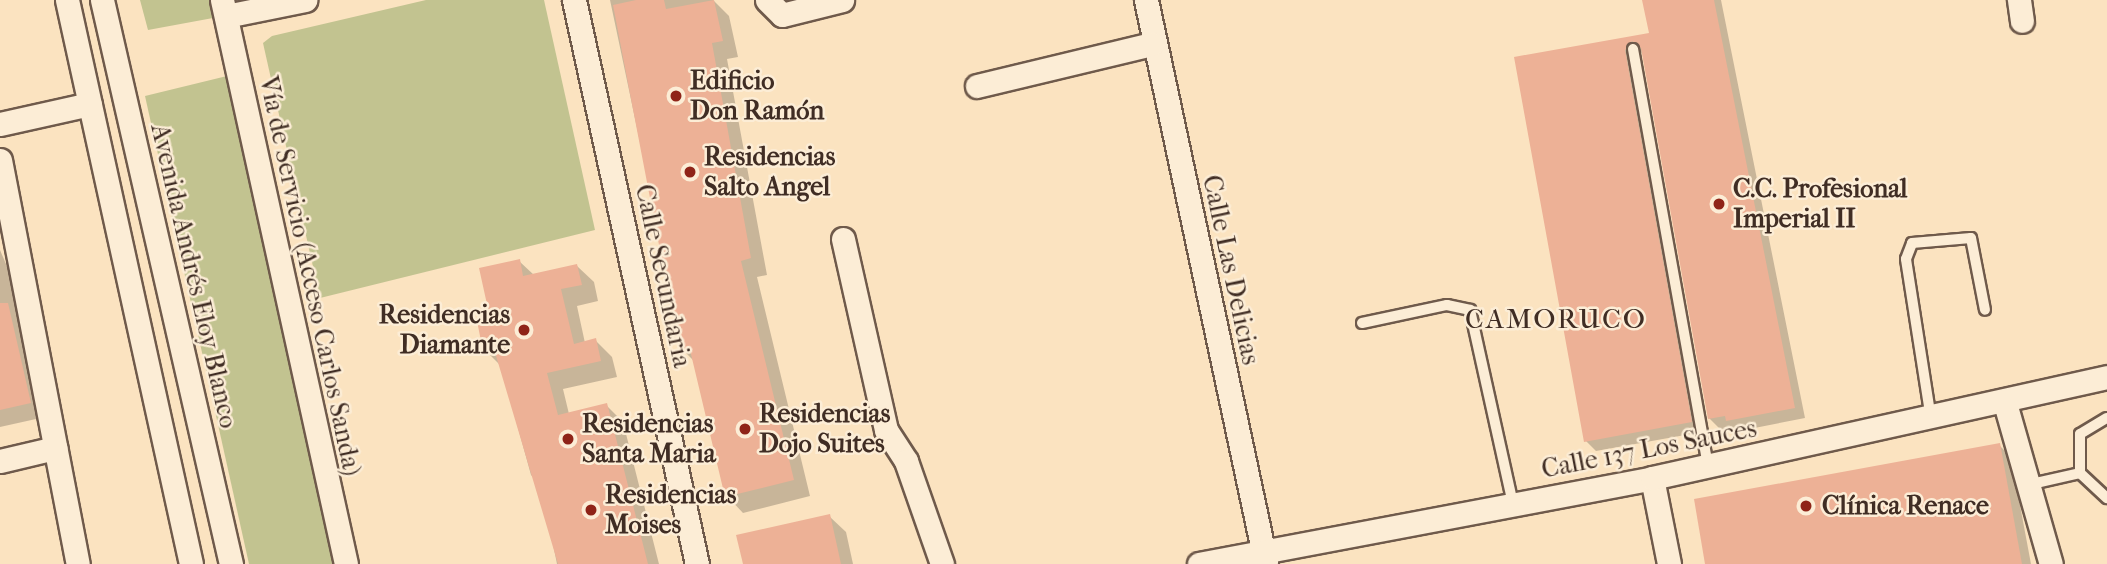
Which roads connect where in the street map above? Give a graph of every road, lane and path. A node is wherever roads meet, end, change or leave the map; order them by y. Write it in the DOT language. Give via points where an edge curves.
graph roads {
  1 [pos="67,0"];
  2 [pos="102,0"];
  3 [pos="305,0"];
  4 [pos="574,0"];
  5 [pos="766,0"];
  6 [pos="842,0"];
  7 [pos="1146,0"];
  8 [pos="224,8"];
  9 [pos="1152,44"];
  10 [pos="1633,49"];
  11 [pos="976,86"];
  12 [pos="90,104"];
  13 [pos="0,124"];
  14 [pos="0,160"];
  15 [pos="843,239"];
  16 [pos="1985,310"];
  17 [pos="1362,323"];
  18 [pos="2107,377"];
  19 [pos="2005,403"];
  20 [pos="2107,418"];
  21 [pos="1931,419"];
  22 [pos="55,448"];
  23 [pos="0,461"];
  24 [pos="1708,466"];
  25 [pos="2080,473"];
  26 [pos="1652,478"];
  27 [pos="2027,485"];
  28 [pos="2107,498"];
  29 [pos="1513,504"];
  30 [pos="1264,557"];
  31 [pos="78,564"];
  32 [pos="191,564"];
  33 [pos="231,564"];
  34 [pos="346,564"];
  35 [pos="697,564"];
  36 [pos="942,564"];
  37 [pos="1199,564"];
  38 [pos="1669,564"];
  39 [pos="2051,564"];
  1 -- 12 [label="street"];
  2 -- 33 [label="street, Avenida Andrés Eloy Blanco"];
  3 -- 8 [label="street"];
  4 -- 35 [label="street, Calle Secundaria"];
  5 -- 6 [label="street" via="782,15"];
  7 -- 9 [label="street, Calle Las Delicias"];
  8 -- 34 [label="street, Vía de Servicio (Acceso Carlos Sanda)"];
  9 -- 11 [label="street"];
  9 -- 30 [label="street, Calle Las Delicias"];
  10 -- 24 [label="lane"];
  12 -- 13 [label="street"];
  12 -- 32 [label="street"];
  14 -- 22 [label="street"];
  15 -- 36 [label="street" via="886,430 906,461"];
  16 -- 21 [label="lane" via="1970,238 1912,243 1906,260"];
  17 -- 29 [label="lane" via="1447,305 1470,310"];
  18 -- 19 [label="street, Calle 137 Los Sauces"];
  19 -- 21 [label="street, Calle 137 Los Sauces"];
  19 -- 27 [label="street"];
  20 -- 25 [label="lane" via="2080,434"];
  21 -- 24 [label="street, Calle 137 Los Sauces"];
  22 -- 23 [label="street"];
  22 -- 31 [label="street"];
  24 -- 26 [label="street, Calle 137 Los Sauces"];
  25 -- 27 [label="lane"];
  25 -- 28 [label="lane"];
  26 -- 29 [label="street, Calle 137 Los Sauces"];
  26 -- 38 [label="street"];
  27 -- 39 [label="street"];
  29 -- 30 [label="street, Calle 137 Los Sauces"];
  30 -- 37 [label="street, Calle 137 Los Sauces"];
}
